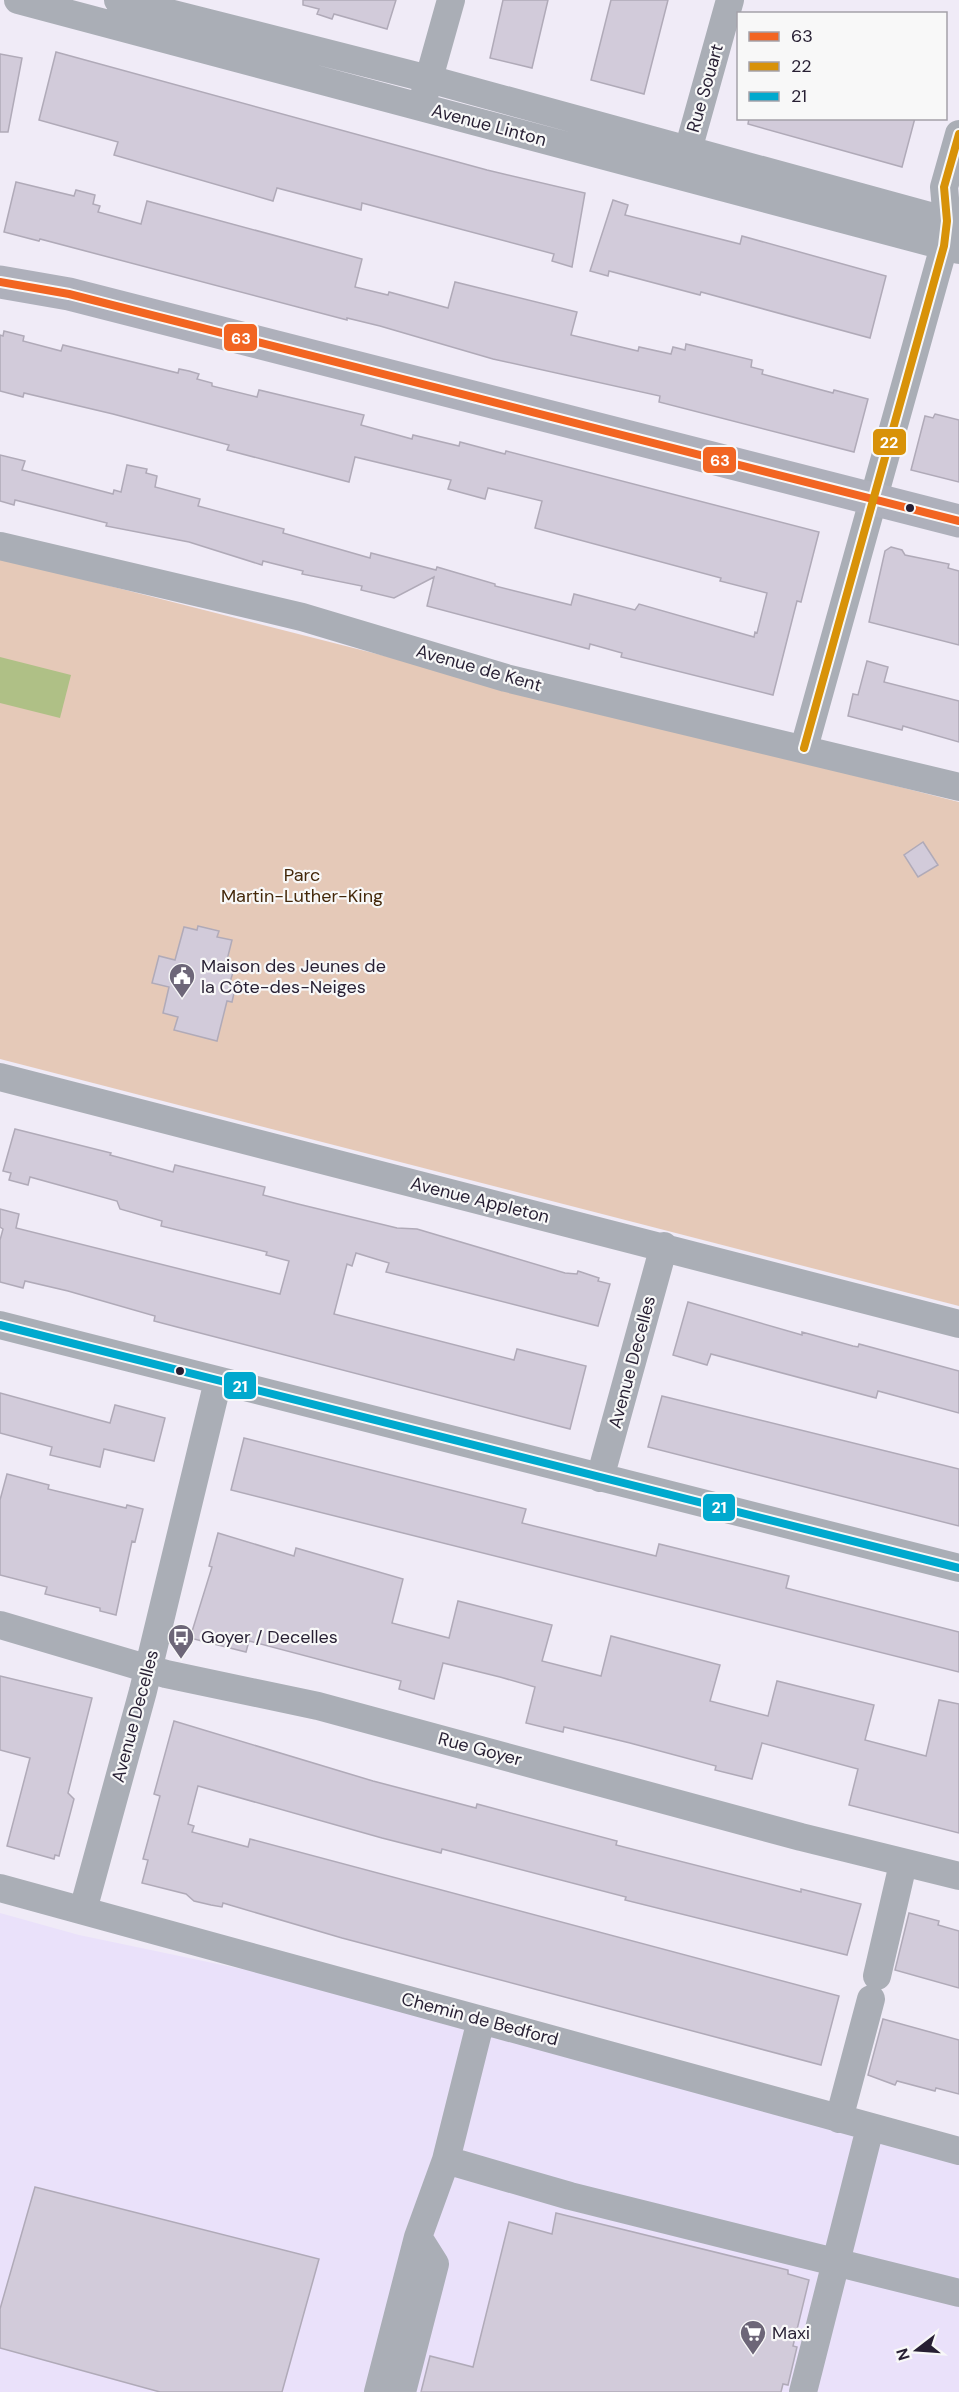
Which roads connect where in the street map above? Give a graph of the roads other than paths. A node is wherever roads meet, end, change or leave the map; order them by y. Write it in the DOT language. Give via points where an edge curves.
graph roads {
  1 [pos="18,0"];
  2 [pos="118,0"];
  3 [pos="452,0"];
  4 [pos="730,0"];
  5 [pos="170,17"];
  6 [pos="429,79"];
  7 [pos="421,107"];
  8 [pos="959,134"];
  9 [pos="684,163"];
  10 [pos="954,230"];
  11 [pos="0,282"];
  12 [pos="872,499"];
  13 [pos="959,521"];
  14 [pos="0,546"];
  15 [pos="804,748"];
  16 [pos="959,787"];
  17 [pos="0,1077"];
  18 [pos="664,1246"];
  19 [pos="959,1324"];
  20 [pos="0,1325"];
  21 [pos="218,1381"];
  22 [pos="600,1478"];
  23 [pos="959,1568"];
  24 [pos="0,1625"];
  25 [pos="148,1670"];
  26 [pos="903,1864"];
  27 [pos="959,1876"];
  28 [pos="0,1888"];
  29 [pos="83,1910"];
  30 [pos="481,2020"];
  31 [pos="839,2119"];
  32 [pos="870,2128"];
  33 [pos="959,2151"];
  34 [pos="446,2160"];
  35 [pos="418,2236"];
  36 [pos="835,2260"];
  37 [pos="959,2293"];
  38 [pos="378,2392"];
  39 [pos="402,2392"];
  40 [pos="803,2392"];
  1 -- 5 [label="street, Avenue Linton"];
  2 -- 5 [label="street, Avenue Linton"];
  3 -- 6 [label="street"];
  4 -- 9 [label="street, Rue Souart"];
  5 -- 6 [label="street, Avenue Linton"];
  5 -- 7 [label="street, Avenue Linton"];
  6 -- 7 [label="street"];
  6 -- 9 [label="street, Avenue Linton"];
  7 -- 9 [label="street, Avenue Linton"];
  8 -- 10 [label="street" via="944,187"];
  9 -- 10 [label="street, Avenue Linton"];
  10 -- 12 [label="street"];
  11 -- 12 [label="main road" via="81,297"];
  12 -- 13 [label="main road"];
  12 -- 15 [label="street"];
  14 -- 15 [label="street, Avenue de Kent" via="302,617 507,678"];
  15 -- 16 [label="street, Avenue de Kent"];
  17 -- 18 [label="street, Avenue Appleton"];
  18 -- 19 [label="street, Avenue Appleton"];
  18 -- 22 [label="street, Avenue Decelles"];
  20 -- 21 [label="street"];
  21 -- 22 [label="street"];
  21 -- 25 [label="street, Avenue Decelles"];
  22 -- 23 [label="street"];
  24 -- 25 [label="street, Rue Goyer"];
  25 -- 26 [label="street, Rue Goyer" via="318,1706"];
  25 -- 29 [label="street, Avenue Decelles"];
  26 -- 27 [label="street, Rue Goyer"];
  26 -- 31 [label="street"];
  28 -- 29 [label="street, Chemin de Bedford"];
  29 -- 30 [label="street, Chemin de Bedford"];
  30 -- 31 [label="street, Chemin de Bedford"];
  30 -- 34 [label="street"];
  31 -- 32 [label="street, Chemin de Bedford"];
  32 -- 33 [label="street, Chemin de Bedford"];
  32 -- 36 [label="street"];
  34 -- 35 [label="street"];
  34 -- 36 [label="street" via="570,2196"];
  35 -- 38 [label="street"];
  35 -- 39 [label="street" via="435,2264"];
  36 -- 37 [label="street"];
  36 -- 40 [label="street"];
}
